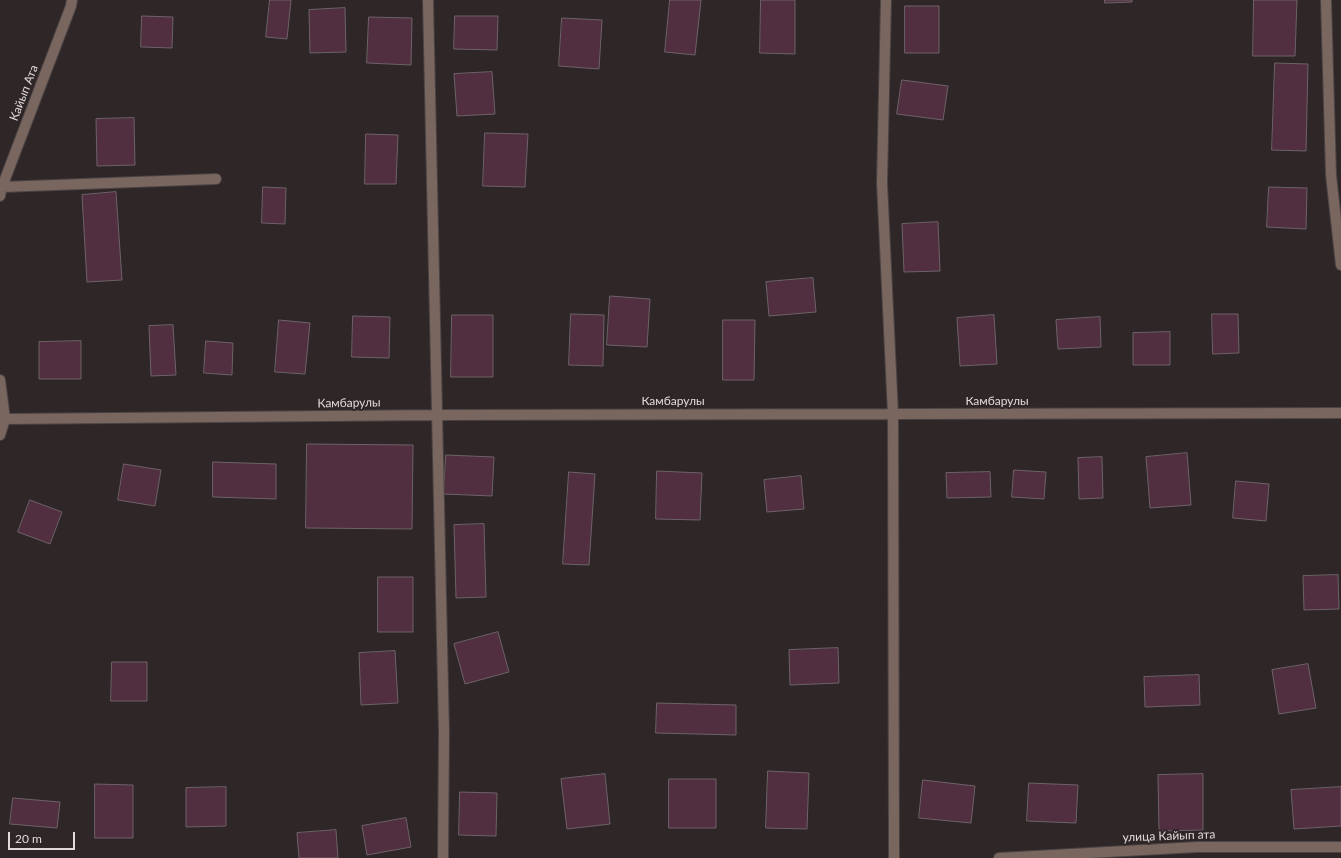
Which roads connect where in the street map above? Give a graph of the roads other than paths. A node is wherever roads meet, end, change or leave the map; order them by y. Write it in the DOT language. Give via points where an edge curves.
graph roads {
  1 [pos="72,0"];
  2 [pos="428,0"];
  3 [pos="886,0"];
  4 [pos="1326,0"];
  5 [pos="216,179"];
  6 [pos="1,191"];
  7 [pos="1341,265"];
  8 [pos="0,380"];
  9 [pos="1341,413"];
  10 [pos="893,414"];
  11 [pos="436,415"];
  12 [pos="5,419"];
  13 [pos="0,435"];
  14 [pos="1341,847"];
  15 [pos="443,858"];
  16 [pos="894,858"];
  17 [pos="998,858"];
  1 -- 6 [label="street, Кайып Ата"];
  2 -- 11 [label="street"];
  3 -- 10 [label="street" via="882,183"];
  4 -- 7 [label="street" via="1331,176"];
  5 -- 6 [label="street"];
  8 -- 12 [label="street"];
  9 -- 10 [label="street, Камбарулы"];
  10 -- 11 [label="street, Камбарулы"];
  10 -- 16 [label="street"];
  11 -- 12 [label="street, Камбарулы"];
  11 -- 15 [label="street" via="444,732"];
  12 -- 13 [label="street"];
  14 -- 17 [label="street, улица Кайып ата" via="1197,847"];
}
